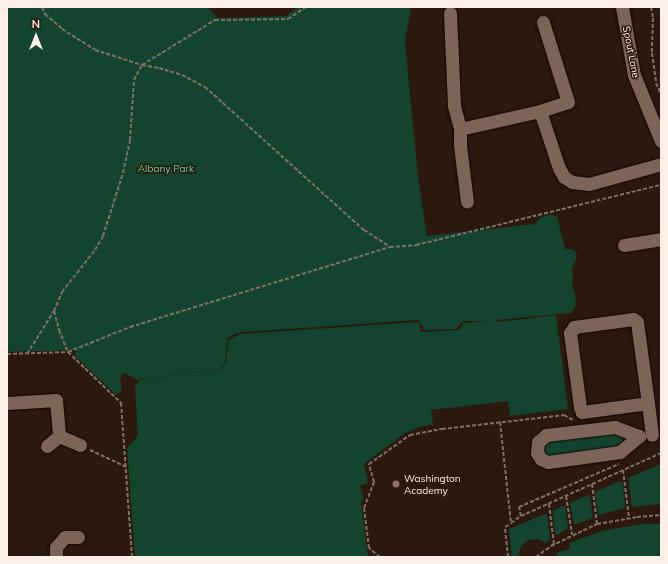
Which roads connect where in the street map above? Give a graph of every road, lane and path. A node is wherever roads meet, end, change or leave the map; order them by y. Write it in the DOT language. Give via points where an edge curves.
graph roads {
  1 [pos="42,7"];
  2 [pos="306,7"];
  3 [pos="622,7"];
  4 [pos="651,7"];
  5 [pos="450,13"];
  6 [pos="543,22"];
  7 [pos="142,65"];
  8 [pos="661,94"];
  9 [pos="540,111"];
  10 [pos="460,128"];
  11 [pos="661,139"];
  12 [pos="661,164"];
  13 [pos="661,185"];
  14 [pos="467,202"];
  15 [pos="661,239"];
  16 [pos="624,245"];
  17 [pos="390,247"];
  18 [pos="54,311"];
  19 [pos="68,352"];
  20 [pos="7,354"];
  21 [pos="27,354"];
  22 [pos="7,403"];
  23 [pos="648,403"];
  24 [pos="578,419"];
  25 [pos="500,422"];
  26 [pos="657,434"];
  27 [pos="59,436"];
  28 [pos="639,436"];
  29 [pos="80,445"];
  30 [pos="47,446"];
  31 [pos="661,453"];
  32 [pos="623,463"];
  33 [pos="126,467"];
  34 [pos="623,470"];
  35 [pos="592,484"];
  36 [pos="566,496"];
  37 [pos="548,504"];
  38 [pos="661,515"];
  39 [pos="521,516"];
  40 [pos="629,518"];
  41 [pos="511,523"];
  42 [pos="597,524"];
  43 [pos="572,535"];
  44 [pos="78,537"];
  45 [pos="554,545"];
  46 [pos="56,557"];
  47 [pos="132,557"];
  48 [pos="380,557"];
  49 [pos="508,557"];
  50 [pos="536,557"];
  1 -- 7 [label="path" via="45,14 62,29 95,50"];
  2 -- 7 [label="path" via="288,19 215,20"];
  3 -- 11 [label="street, Spout Lane" via="634,75"];
  4 -- 8 [label="path" via="652,53 656,83"];
  5 -- 10 [label="street" via="454,106"];
  6 -- 9 [label="street" via="568,102"];
  7 -- 17 [label="path" via="182,75 204,87 364,230"];
  7 -- 18 [label="path" via="134,80 130,140 123,173 103,236 62,292"];
  9 -- 10 [label="street"];
  9 -- 12 [label="street" via="559,168 564,177 572,182 589,184"];
  10 -- 14 [label="street"];
  13 -- 17 [label="path" via="416,245"];
  15 -- 16 [label="street"];
  17 -- 19 [label="path" via="130,327"];
  18 -- 19 [label="path"];
  18 -- 21 [label="path"];
  19 -- 21 [label="path"];
  19 -- 33 [label="path" via="121,403"];
  20 -- 21 [label="path"];
  22 -- 27 [label="street" via="56,400"];
  23 -- 23 [label="street" via="582,412 570,333 574,327 633,319 637,322"];
  23 -- 26 [label="street"];
  24 -- 25 [label="path" via="571,420 564,415"];
  25 -- 41 [label="path"];
  25 -- 48 [label="path" via="410,434 369,464 374,482 364,508 368,548"];
  26 -- 28 [label="street"];
  27 -- 29 [label="street"];
  27 -- 30 [label="street"];
  28 -- 28 [label="street" via="615,427 546,435 540,439 536,449 539,456 548,462 620,452"];
  29 -- 33 [label="path"];
  31 -- 34 [label="path"];
  32 -- 39 [label="path" via="519,506"];
  33 -- 47 [label="path"];
  34 -- 35 [label="path"];
  34 -- 40 [label="path"];
  35 -- 36 [label="path"];
  35 -- 42 [label="path"];
  36 -- 37 [label="path"];
  36 -- 43 [label="path"];
  37 -- 39 [label="path"];
  37 -- 45 [label="path"];
  38 -- 40 [label="path"];
  39 -- 41 [label="path"];
  40 -- 42 [label="path"];
  41 -- 49 [label="path" via="505,527"];
  42 -- 43 [label="path"];
  43 -- 45 [label="path"];
  44 -- 46 [label="street" via="65,537 56,547"];
  45 -- 50 [label="path"];
}
